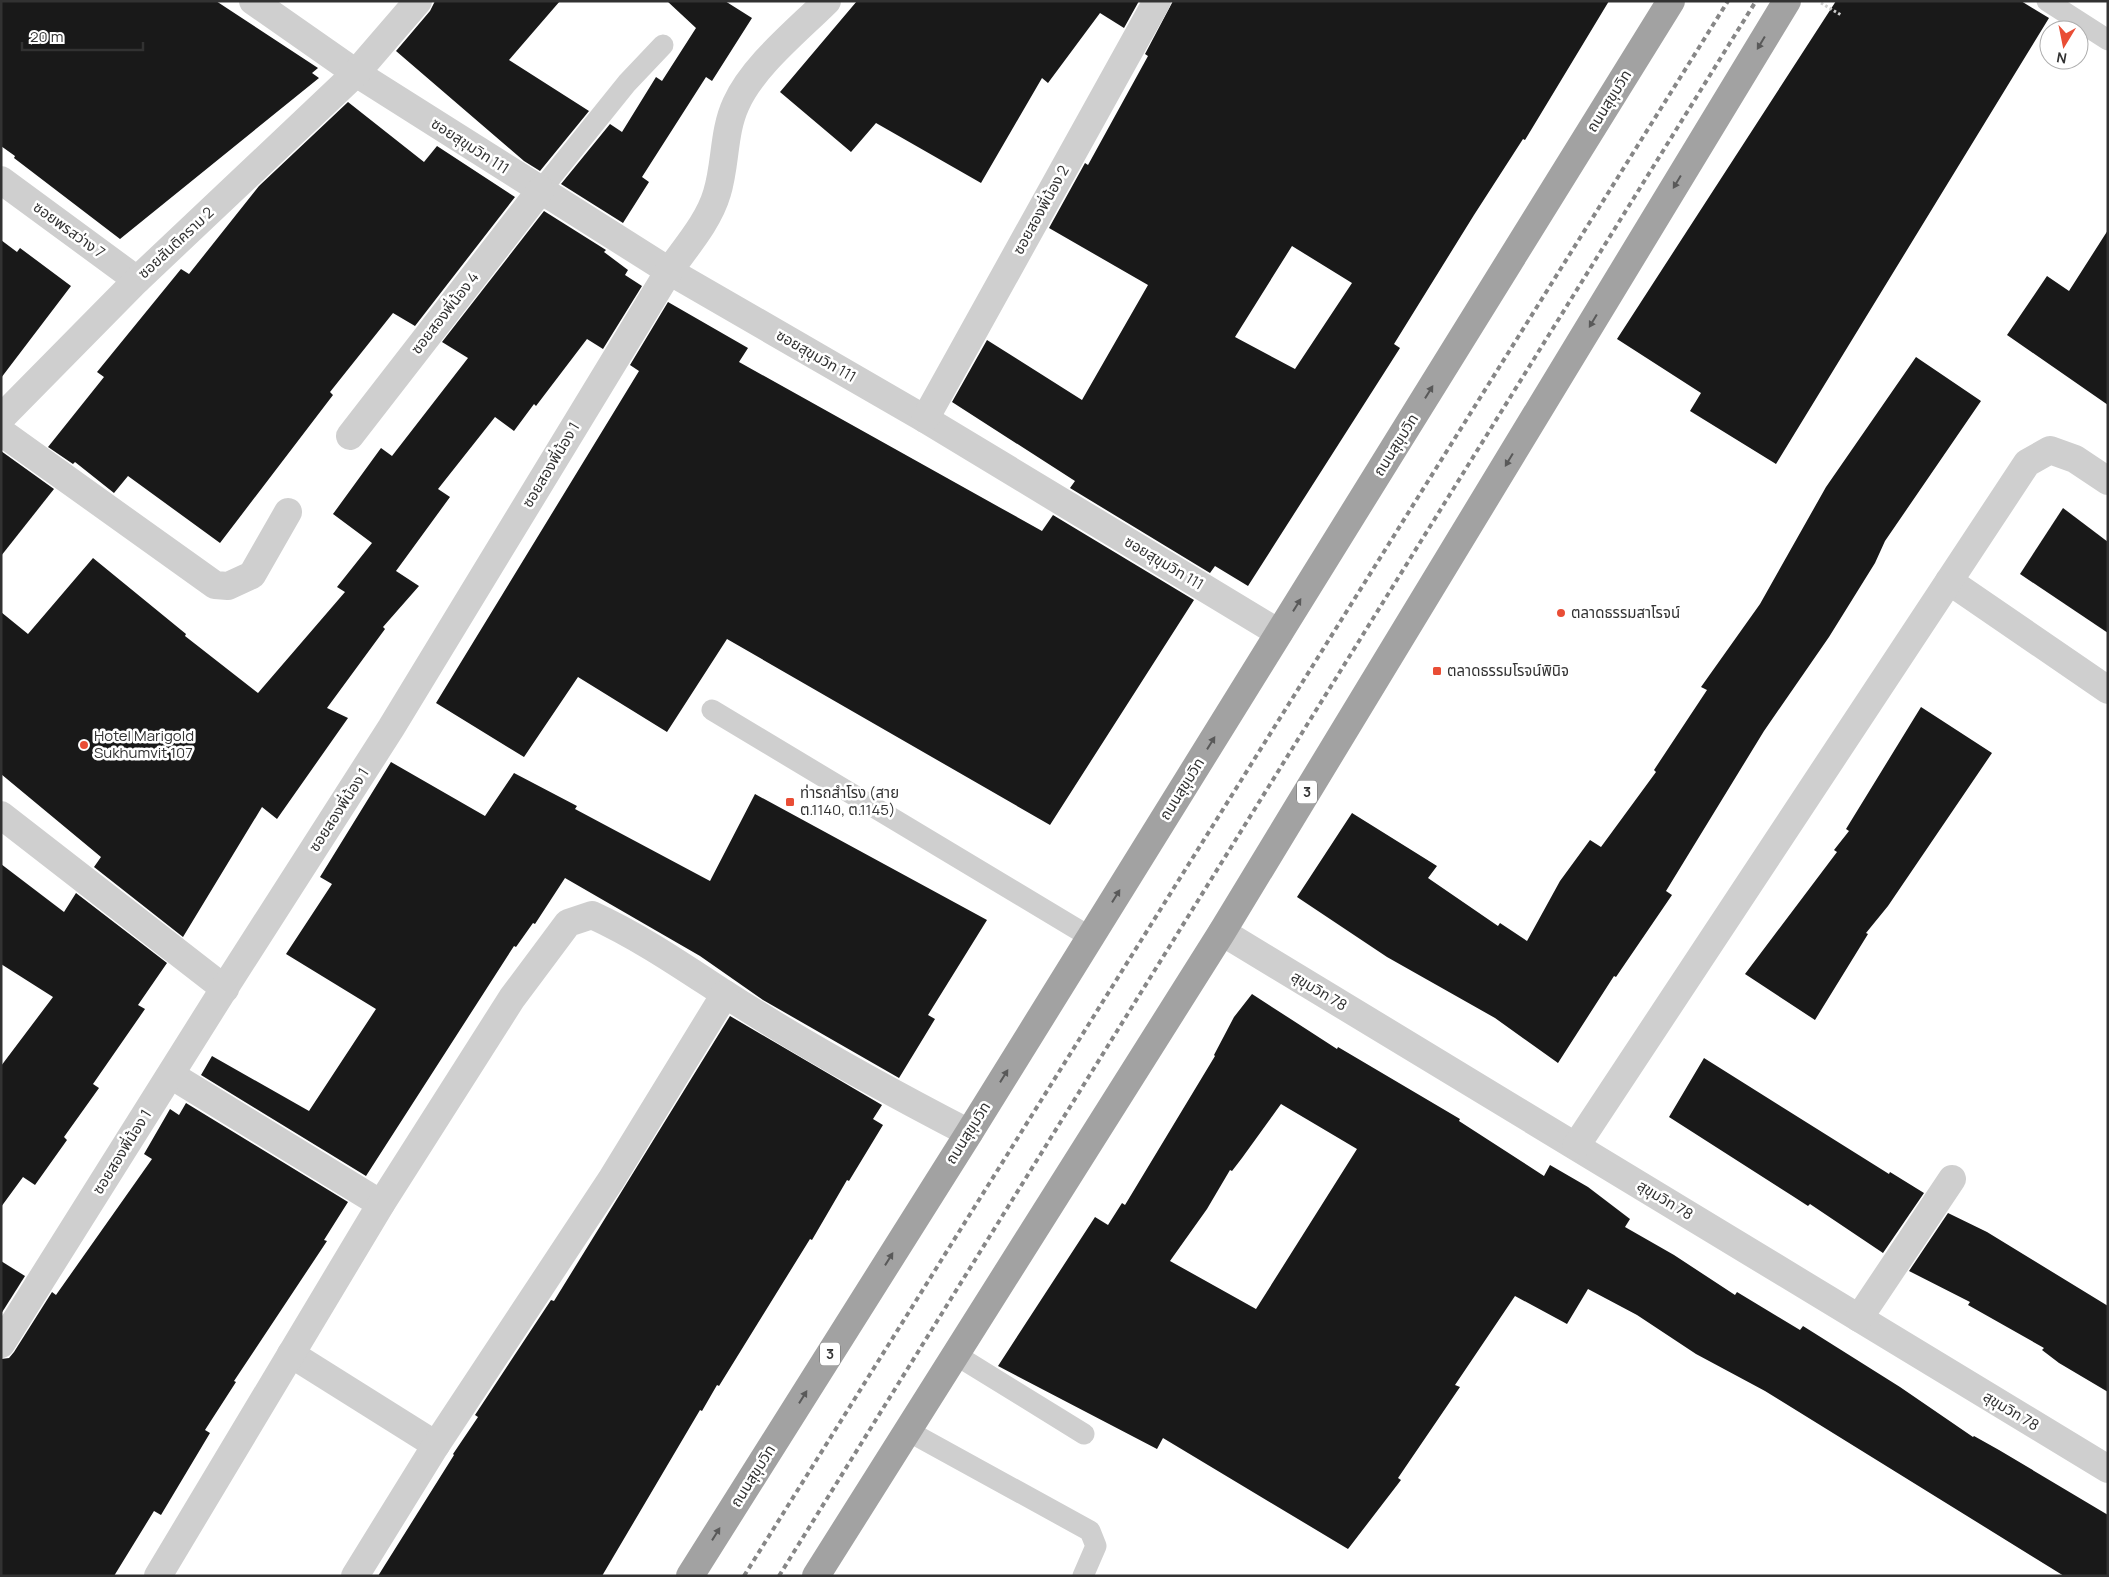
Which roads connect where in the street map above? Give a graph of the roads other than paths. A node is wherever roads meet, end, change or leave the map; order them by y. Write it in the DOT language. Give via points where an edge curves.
graph roads {
  1 [pos="253,1"];
  2 [pos="418,1"];
  3 [pos="827,1"];
  4 [pos="1157,1"];
  5 [pos="1671,1"];
  6 [pos="1787,1"];
  7 [pos="2047,1"];
  8 [pos="2108,40"];
  9 [pos="662,45"];
  10 [pos="356,73"];
  11 [pos="1,180"];
  12 [pos="540,191"];
  13 [pos="669,271"];
  14 [pos="137,280"];
  15 [pos="1,418"];
  16 [pos="925,419"];
  17 [pos="1,432"];
  18 [pos="350,436"];
  19 [pos="2108,481"];
  20 [pos="288,512"];
  21 [pos="1949,581"];
  22 [pos="1279,633"];
  23 [pos="2108,690"];
  24 [pos="712,710"];
  25 [pos="1,815"];
  26 [pos="1222,932"];
  27 [pos="1090,937"];
  28 [pos="225,989"];
  29 [pos="725,994"];
  30 [pos="171,1075"];
  31 [pos="969,1133"];
  32 [pos="1576,1146"];
  33 [pos="1952,1180"];
  34 [pos="381,1204"];
  35 [pos="1858,1318"];
  36 [pos="1,1344"];
  37 [pos="291,1354"];
  38 [pos="956,1356"];
  39 [pos="908,1431"];
  40 [pos="1084,1434"];
  41 [pos="436,1445"];
  42 [pos="2108,1469"];
  43 [pos="158,1576"];
  44 [pos="356,1576"];
  45 [pos="690,1576"];
  46 [pos="816,1576"];
  47 [pos="1083,1576"];
  1 -- 10 [label="street, ซอยสุขุมวิท 111"];
  2 -- 10 [label="street, ซอยสันติคราม 2"];
  3 -- 13 [label="street, ซอยสองพี่น้อง 1" via="754,74 736,102 727,129 714,205"];
  4 -- 16 [label="street, ซอยสองพี่น้อง 2"];
  22 -- 5 [label="highway, ถนนสุขุมวิท / 3, one-way"];
  6 -- 26 [label="highway, 3, one-way"];
  7 -- 8 [label="lane"];
  9 -- 12 [label="lane"];
  10 -- 12 [label="street, ซอยสุขุมวิท 111"];
  10 -- 14 [label="street, ซอยสันติคราม 2"];
  11 -- 14 [label="street, ซอยพรสว่าง 7"];
  12 -- 13 [label="street, ซอยสุขุมวิท 111"];
  12 -- 18 [label="street, ซอยสองพี่น้อง 4"];
  13 -- 16 [label="street, ซอยสุขุมวิท 111"];
  13 -- 28 [label="street, ซอยสองพี่น้อง 1" via="391,728"];
  14 -- 15 [label="street, ซอยสันติคราม 2"];
  16 -- 22 [label="street, ซอยสุขุมวิท 111"];
  17 -- 20 [label="street" via="216,585 228,586 252,575"];
  19 -- 21 [label="street" via="2074,459 2050,450 2026,463"];
  21 -- 23 [label="street"];
  21 -- 32 [label="street"];
  27 -- 22 [label="highway, ถนนสุขุมวิท / 3, one-way"];
  24 -- 27 [label="lane"];
  25 -- 28 [label="street"];
  26 -- 32 [label="street, สุขุมวิท 78"];
  26 -- 38 [label="highway, 3"];
  31 -- 27 [label="highway, ถนนสุขุมวิท / 3, one-way"];
  28 -- 30 [label="street, ซอยสองพี่น้อง 1"];
  29 -- 31 [label="street" via="872,1082"];
  29 -- 34 [label="street" via="677,962 592,915 568,923 512,998"];
  29 -- 41 [label="street" via="611,1180"];
  30 -- 34 [label="street"];
  30 -- 36 [label="street, ซอยสองพี่น้อง 1"];
  45 -- 31 [label="highway, ถนนสุขุมวิท / 3, one-way"];
  32 -- 35 [label="street, สุขุมวิท 78"];
  33 -- 35 [label="street"];
  34 -- 37 [label="street"];
  35 -- 42 [label="street, สุขุมวิท 78"];
  37 -- 41 [label="street"];
  37 -- 43 [label="street"];
  38 -- 39 [label="highway, 3"];
  38 -- 40 [label="lane"];
  39 -- 46 [label="highway, 3"];
  39 -- 47 [label="lane" via="1090,1531 1096,1546"];
  41 -- 44 [label="street"];
}
